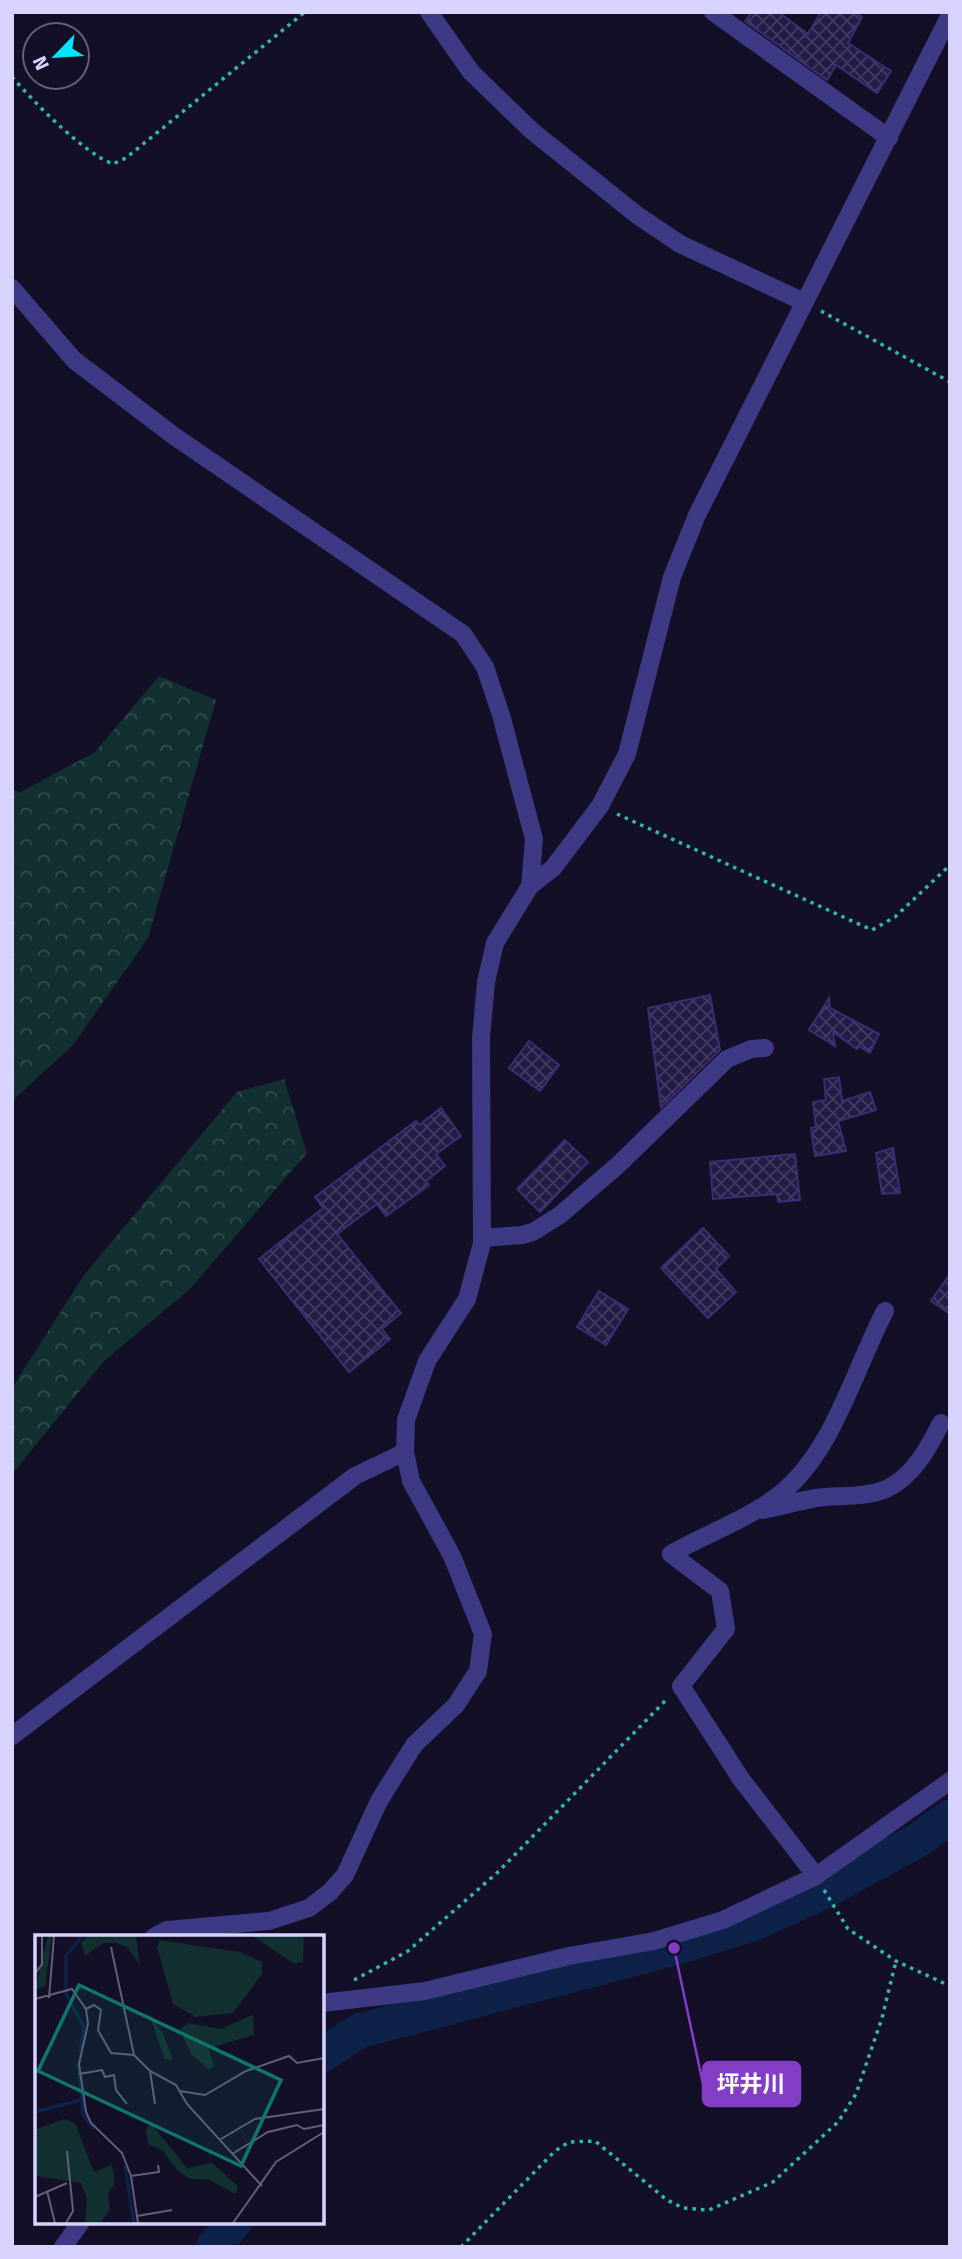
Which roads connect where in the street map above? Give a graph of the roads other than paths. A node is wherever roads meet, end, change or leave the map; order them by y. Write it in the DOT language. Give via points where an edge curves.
graph roads {
  1 [pos="429,12"];
  2 [pos="713,12"];
  3 [pos="950,15"];
  4 [pos="889,138"];
  5 [pos="12,288"];
  6 [pos="804,302"];
  7 [pos="530,886"];
  8 [pos="765,1048"];
  9 [pos="482,1238"];
  10 [pos="886,1311"];
  11 [pos="941,1423"];
  12 [pos="405,1452"];
  13 [pos="750,1513"];
  14 [pos="12,1736"];
  15 [pos="950,1781"];
  16 [pos="816,1876"];
  17 [pos="158,1935"];
  18 [pos="324,2003"];
  19 [pos="80,2224"];
  20 [pos="63,2247"];
  1 -- 6 [label="street" via="479,81 532,131 637,215 680,244"];
  2 -- 4 [label="street"];
  3 -- 4 [label="street"];
  4 -- 6 [label="street"];
  5 -- 7 [label="street" via="74,360 174,436 463,634 485,667 534,839"];
  6 -- 7 [label="street" via="697,515 672,577 627,754 600,806 554,868"];
  7 -- 9 [label="street" via="495,943 485,982"];
  8 -- 9 [label="street" via="727,1059 560,1215 523,1235"];
  9 -- 12 [label="street" via="467,1299 427,1361 406,1420"];
  10 -- 13 [label="street" via="816,1453 779,1494"];
  11 -- 13 [label="street" via="929,1448 887,1489"];
  12 -- 14 [label="street" via="355,1476"];
  12 -- 17 [label="street" via="411,1481 452,1556 483,1634 478,1671 456,1705 414,1745 379,1801 345,1875 330,1892 309,1908 269,1921 167,1930"];
  13 -- 16 [label="street" via="671,1555 720,1591 726,1629 681,1686 741,1779"];
  15 -- 16 [label="street"];
  16 -- 18 [label="street" via="723,1920 654,1941 425,1991"];
  19 -- 20 [label="street"];
}
